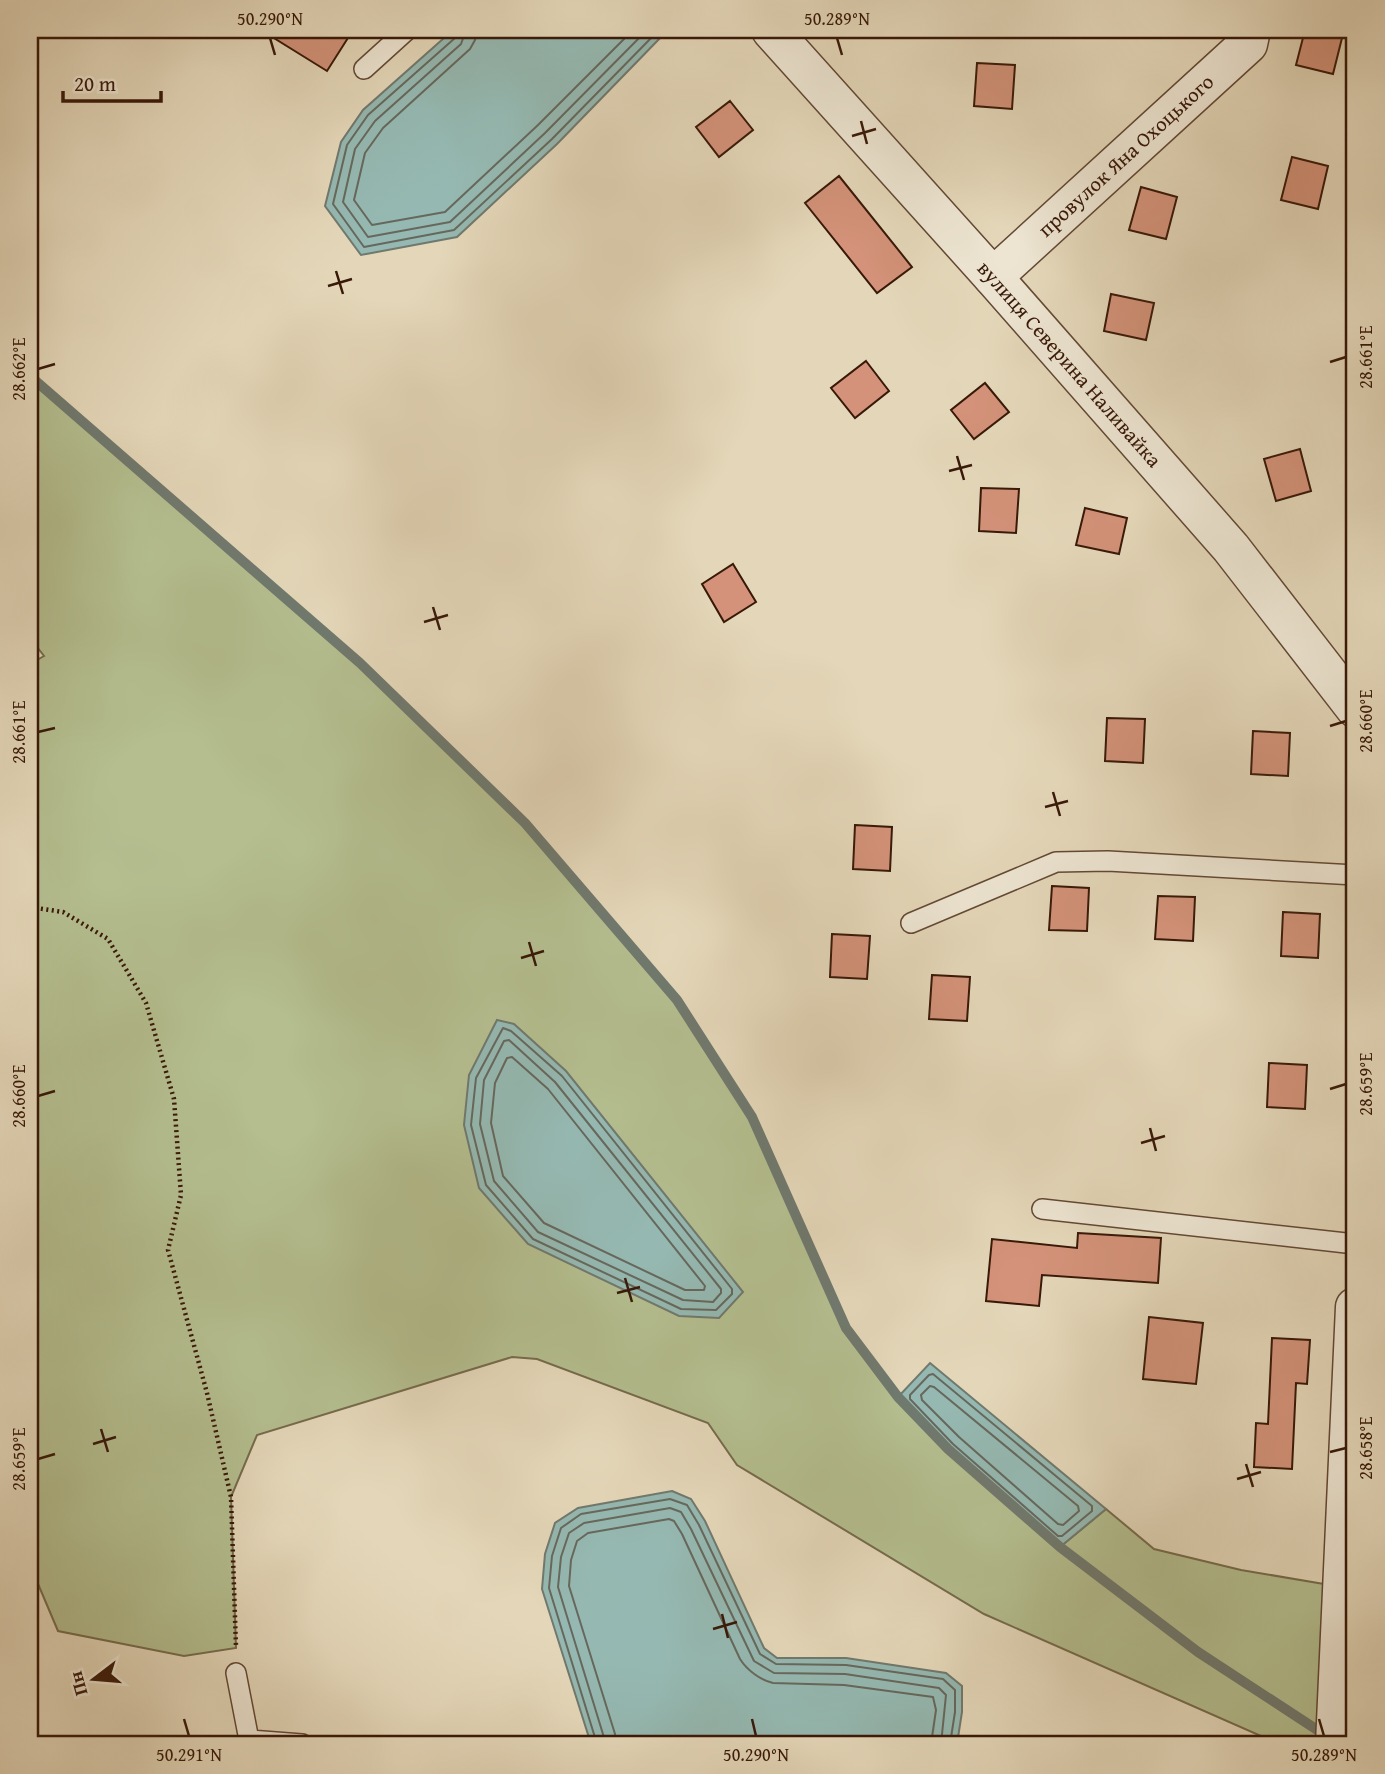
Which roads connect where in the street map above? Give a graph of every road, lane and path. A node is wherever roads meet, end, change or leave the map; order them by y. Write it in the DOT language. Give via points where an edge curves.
graph roads {
  1 [pos="407,30"];
  2 [pos="771,30"];
  3 [pos="1251,30"];
  4 [pos="364,69"];
  5 [pos="993,277"];
  6 [pos="1355,708"];
  7 [pos="1355,875"];
  8 [pos="30,907"];
  9 [pos="911,923"];
  10 [pos="1042,1209"];
  11 [pos="1355,1244"];
  12 [pos="1355,1307"];
  13 [pos="236,1673"];
  14 [pos="302,1744"];
  15 [pos="1335,1744"];
  1 -- 4 [label="lane"];
  2 -- 5 [label="street, вулиця Северина Наливайка"];
  3 -- 5 [label="street, провулок Яна Охоцького" via="1248,44"];
  5 -- 6 [label="street, вулиця Северина Наливайка" via="1231,548"];
  7 -- 9 [label="lane" via="1056,862"];
  8 -- 13 [label="path" via="63,912 108,939 146,1003 174,1099 181,1195 169,1250 231,1497"];
  10 -- 11 [label="lane"];
  12 -- 15 [label="street"];
  13 -- 14 [label="lane" via="249,1740"];
}
